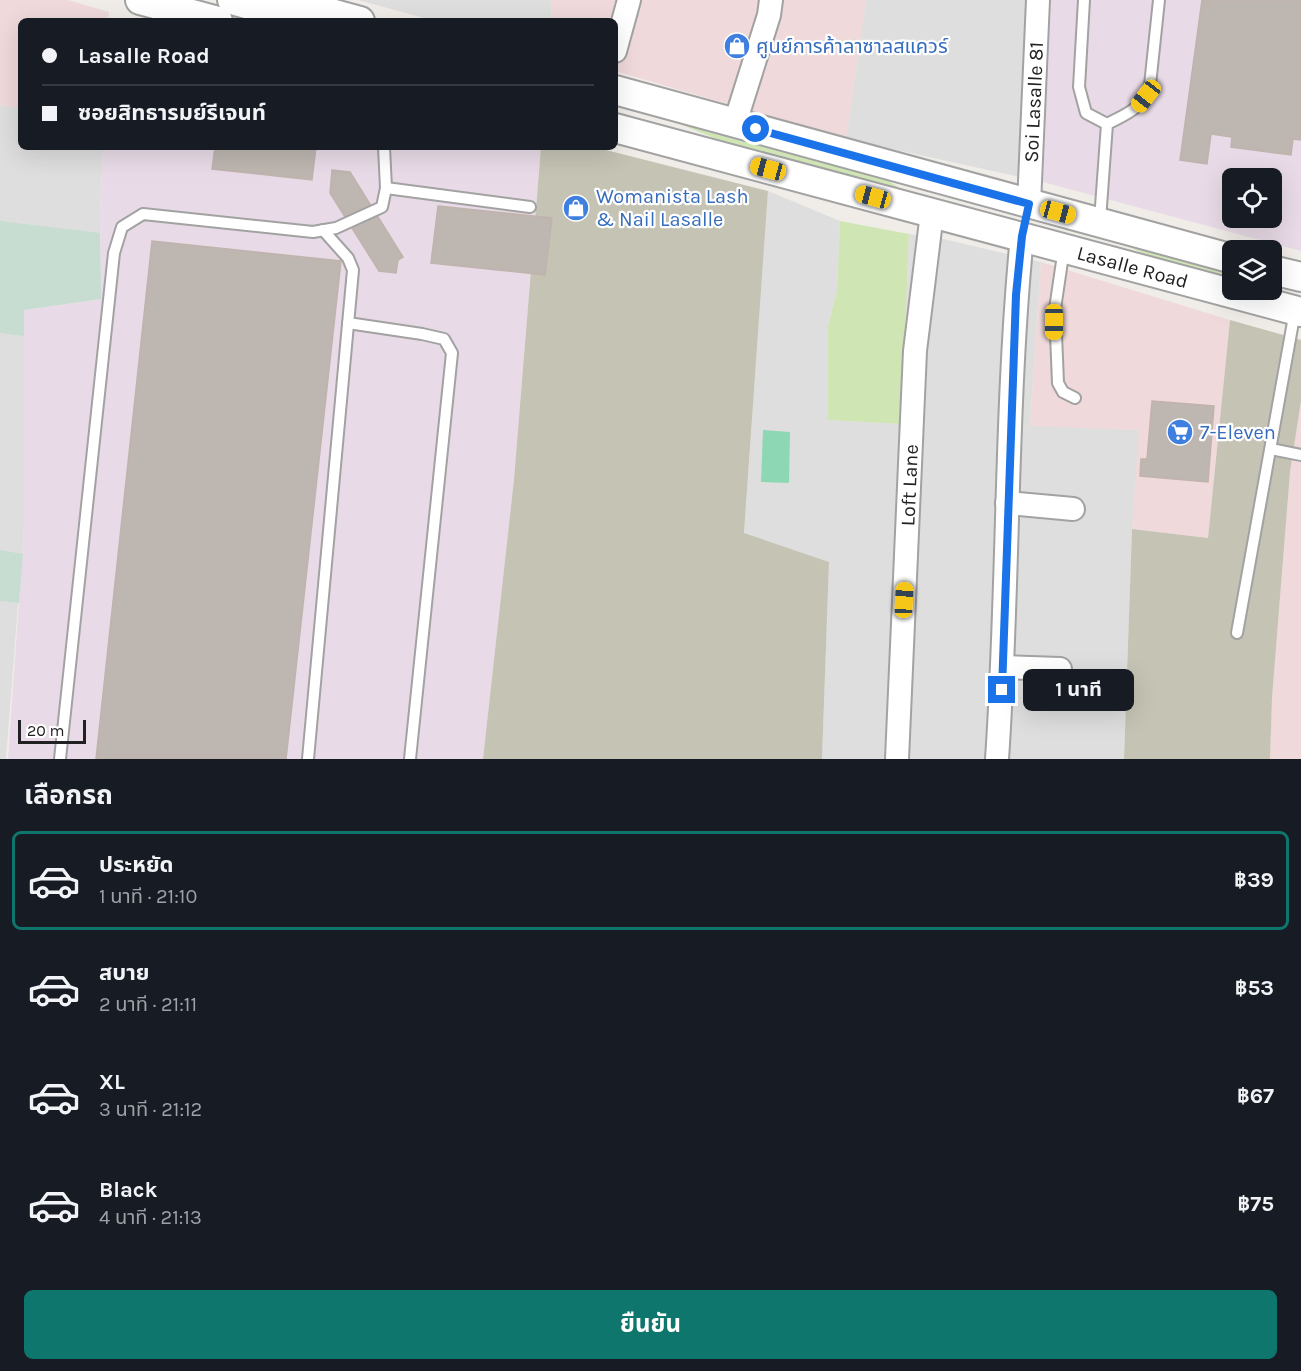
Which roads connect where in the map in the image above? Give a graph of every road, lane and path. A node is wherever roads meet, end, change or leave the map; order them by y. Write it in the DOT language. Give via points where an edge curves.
graph roads {
  1 [pos="140,0"];
  2 [pos="232,0"];
  3 [pos="630,0"];
  4 [pos="771,0"];
  5 [pos="1038,0"];
  6 [pos="1084,0"];
  7 [pos="1159,0"];
  8 [pos="299,6"];
  9 [pos="207,18"];
  10 [pos="348,18"];
  11 [pos="618,41"];
  12 [pos="618,91"];
  13 [pos="618,113"];
  14 [pos="735,123"];
  15 [pos="1107,124"];
  16 [pos="618,129"];
  17 [pos="384,150"];
  18 [pos="723,157"];
  19 [pos="902,169"];
  20 [pos="386,188"];
  21 [pos="1029,204"];
  22 [pos="530,207"];
  23 [pos="1058,212"];
  24 [pos="932,213"];
  25 [pos="965,222"];
  26 [pos="1100,223"];
  27 [pos="323,230"];
  28 [pos="1022,236"];
  29 [pos="1064,248"];
  30 [pos="1222,256"];
  31 [pos="1142,269"];
  32 [pos="1282,273"];
  33 [pos="1301,278"];
  34 [pos="1298,311"];
  35 [pos="348,323"];
  36 [pos="1075,398"];
  37 [pos="1271,449"];
  38 [pos="1301,455"];
  39 [pos="1008,503"];
  40 [pos="1073,508"];
  41 [pos="1237,633"];
  42 [pos="1004,666"];
  43 [pos="1060,669"];
  44 [pos="60,759"];
  45 [pos="308,759"];
  46 [pos="410,759"];
  47 [pos="897,759"];
  48 [pos="998,759"];
  1 -- 9 [label="street"];
  2 -- 8 [label="street"];
  3 -- 11 [label="street"];
  4 -- 14 [label="street"];
  5 -- 21 [label="street, Soi Lasalle 81"];
  6 -- 15 [label="lane" via="1079,87 1086,113"];
  7 -- 15 [label="lane" via="1146,96 1138,107"];
  8 -- 10 [label="street"];
  12 -- 14 [label="street, Lasalle Road"];
  13 -- 18 [label="street" via="644,120"];
  14 -- 19 [label="street, Lasalle Road"];
  15 -- 26 [label="lane"];
  16 -- 18 [label="street, Lasalle Road"];
  17 -- 20 [label="lane"];
  18 -- 24 [label="street, Lasalle Road"];
  19 -- 21 [label="street, Lasalle Road"];
  19 -- 25 [label="street" via="914,186 1009,216 1008,221 998,223"];
  20 -- 22 [label="lane"];
  20 -- 27 [label="lane" via="382,207"];
  21 -- 23 [label="street, Lasalle Road"];
  21 -- 28 [label="street"];
  23 -- 26 [label="street, Lasalle Road"];
  23 -- 31 [label="street" via="1046,226 1125,254"];
  24 -- 25 [label="street, Lasalle Road"];
  24 -- 47 [label="street, Loft Lane" via="915,351"];
  25 -- 28 [label="street, Lasalle Road"];
  26 -- 30 [label="street, Lasalle Road"];
  27 -- 35 [label="lane" via="348,258 353,270"];
  27 -- 44 [label="lane" via="143,214 122,227 114,253"];
  28 -- 29 [label="street, Lasalle Road"];
  28 -- 39 [label="street"];
  29 -- 31 [label="street, Lasalle Road"];
  29 -- 36 [label="lane" via="1054,309 1057,376 1063,392"];
  31 -- 34 [label="street, Lasalle Road"];
  32 -- 33 [label="street"];
  34 -- 37 [label="lane"];
  35 -- 45 [label="lane"];
  35 -- 46 [label="lane" via="444,339 452,354"];
  37 -- 38 [label="lane"];
  37 -- 41 [label="lane"];
  39 -- 40 [label="street"];
  39 -- 42 [label="street"];
  42 -- 43 [label="street"];
  42 -- 48 [label="street"];
}
